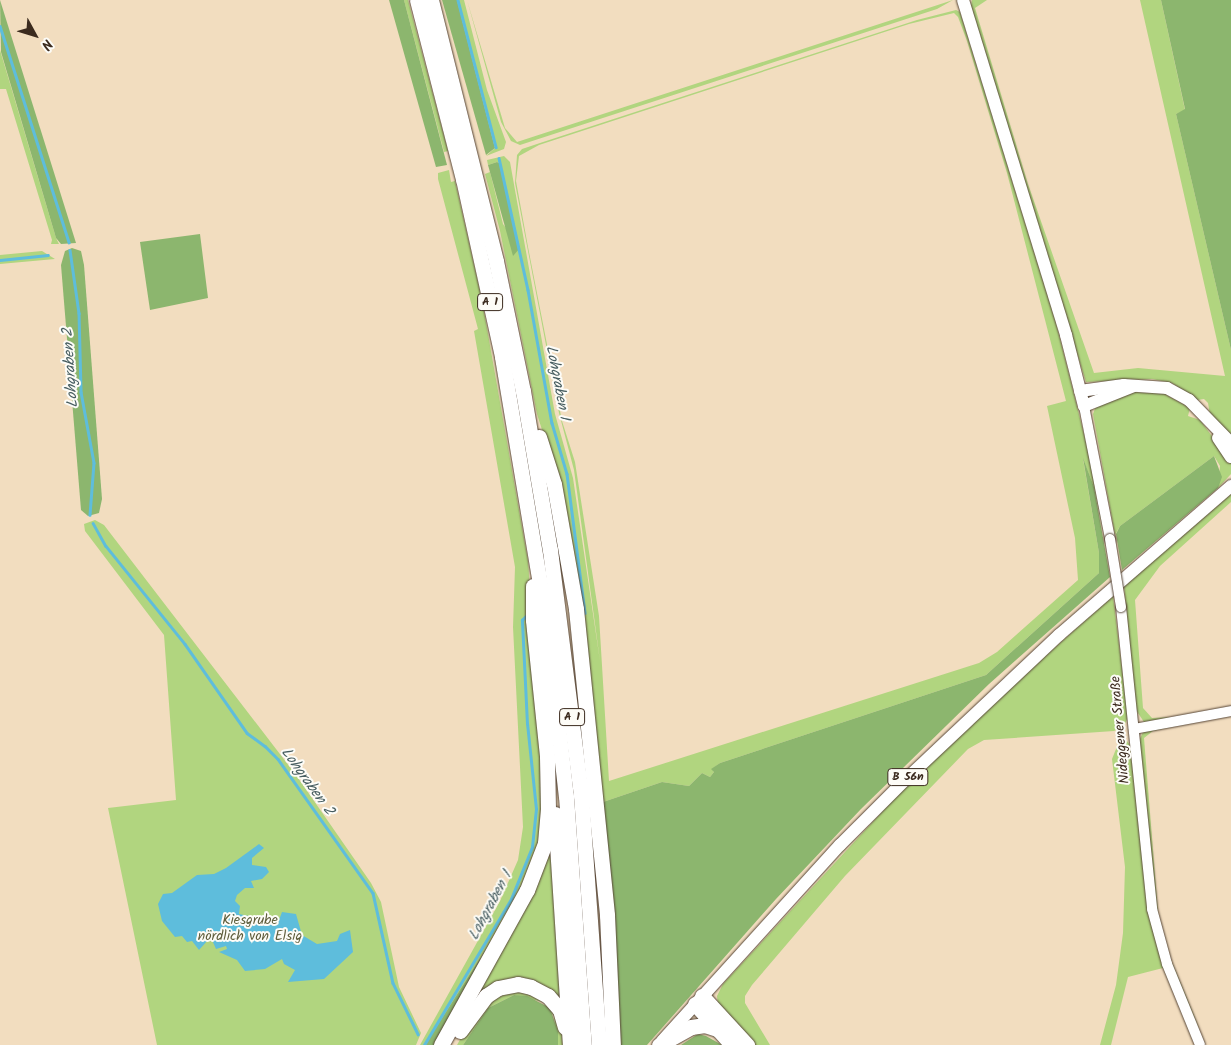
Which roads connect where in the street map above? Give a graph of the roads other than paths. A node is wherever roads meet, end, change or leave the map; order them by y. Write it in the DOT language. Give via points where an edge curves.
graph roads {
  1 [pos="417,0"];
  2 [pos="432,0"];
  3 [pos="963,0"];
  4 [pos="463,148"];
  5 [pos="470,177"];
  6 [pos="1134,386"];
  7 [pos="523,391"];
  8 [pos="1080,391"];
  9 [pos="1084,406"];
  10 [pos="1208,421"];
  11 [pos="1231,443"];
  12 [pos="1231,457"];
  13 [pos="1231,486"];
  14 [pos="534,545"];
  15 [pos="1231,711"];
  16 [pos="1134,729"];
  17 [pos="547,756"];
  18 [pos="698,1000"];
  19 [pos="718,1030"];
  20 [pos="441,1045"];
  21 [pos="452,1045"];
  22 [pos="566,1045"];
  23 [pos="570,1045"];
  24 [pos="584,1045"];
  25 [pos="598,1045"];
  26 [pos="613,1045"];
  27 [pos="659,1045"];
  28 [pos="732,1045"];
  29 [pos="747,1045"];
  30 [pos="1200,1045"];
  1 -- 4 [label="highway, A 1"];
  2 -- 4 [label="highway, A 1"];
  3 -- 8 [label="main road" via="1066,335"];
  4 -- 5 [label="highway, A 1"];
  5 -- 7 [label="highway, A 1"];
  5 -- 14 [label="highway, A 1"];
  6 -- 8 [label="main road"];
  6 -- 9 [label="main road"];
  6 -- 10 [label="main road" via="1151,385 1172,390 1189,400"];
  7 -- 25 [label="highway, A 1" via="569,691 591,914"];
  7 -- 26 [label="highway" via="554,484 576,609 606,905"];
  8 -- 9 [label="main road"];
  9 -- 16 [label="street, Nideggener Straße, bridge" via="1121,607"];
  10 -- 11 [label="main road"];
  10 -- 12 [label="main road"];
  13 -- 18 [label="main road, B 56n" via="1102,597 934,751 840,845"];
  14 -- 17 [label="highway" via="534,620"];
  14 -- 24 [label="highway, A 1" via="556,692"];
  15 -- 16 [label="street"];
  16 -- 30 [label="street, Nideggener Straße" via="1154,923"];
  17 -- 20 [label="highway" via="548,815 538,865"];
  17 -- 23 [label="highway" via="561,879"];
  18 -- 19 [label="highway"];
  18 -- 27 [label="main road, B 56n"];
  18 -- 29 [label="highway"];
  19 -- 27 [label="highway" via="691,1026"];
  19 -- 28 [label="highway"];
  21 -- 22 [label="highway" via="467,1018 486,996 505,986 518,984 537,989 556,1004 565,1025"];
}
